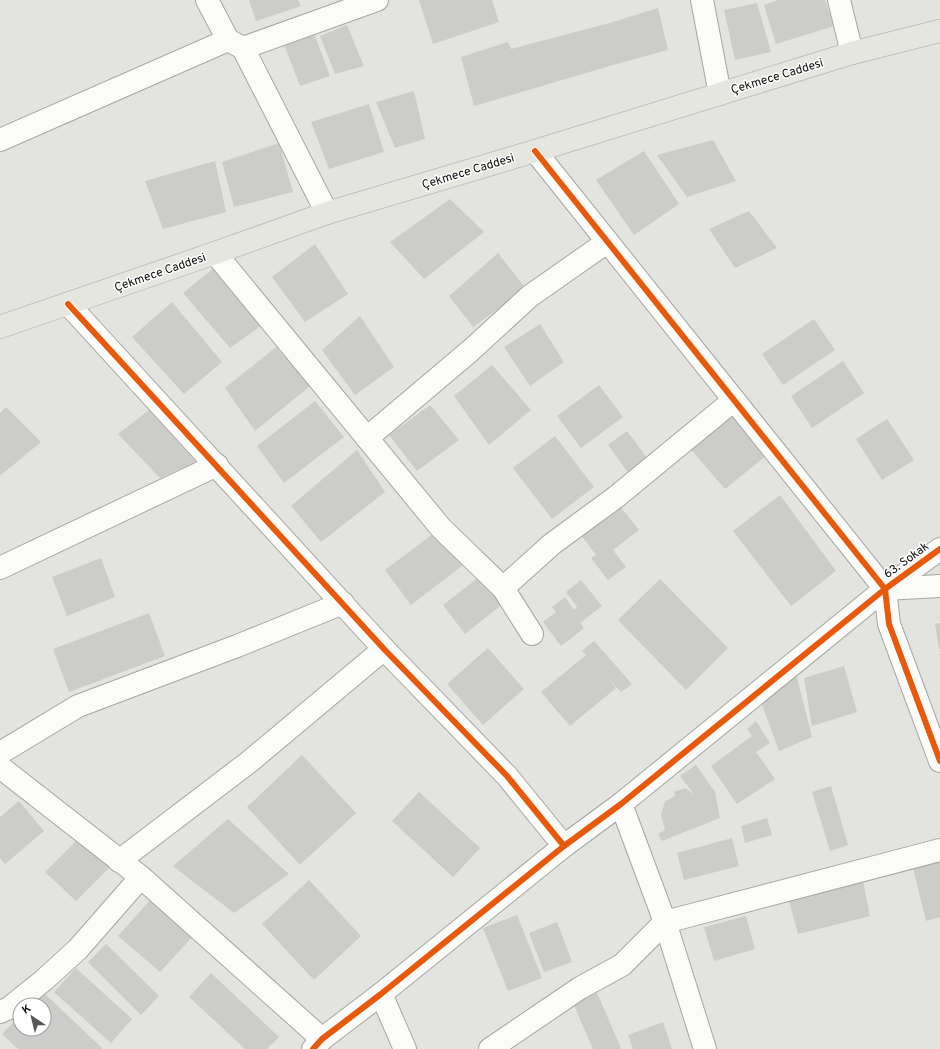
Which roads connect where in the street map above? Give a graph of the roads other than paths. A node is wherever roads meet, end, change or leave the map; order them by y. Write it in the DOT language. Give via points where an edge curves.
graph roads {
  1 [pos="207,0"];
  2 [pos="377,0"];
  3 [pos="702,0"];
  4 [pos="838,0"];
  5 [pos="940,31"];
  6 [pos="236,44"];
  7 [pos="852,53"];
  8 [pos="720,94"];
  9 [pos="0,140"];
  10 [pos="535,151"];
  11 [pos="327,213"];
  12 [pos="607,242"];
  13 [pos="215,253"];
  14 [pos="68,304"];
  15 [pos="0,327"];
  16 [pos="734,400"];
  17 [pos="367,438"];
  18 [pos="217,465"];
  19 [pos="940,549"];
  20 [pos="0,568"];
  21 [pos="940,586"];
  22 [pos="503,588"];
  23 [pos="886,589"];
  24 [pos="343,603"];
  25 [pos="532,634"];
  26 [pos="384,649"];
  27 [pos="0,753"];
  28 [pos="940,761"];
  29 [pos="0,767"];
  30 [pos="621,804"];
  31 [pos="564,846"];
  32 [pos="940,850"];
  33 [pos="119,860"];
  34 [pos="141,877"];
  35 [pos="665,922"];
  36 [pos="381,994"];
  37 [pos="3,1007"];
  38 [pos="318,1044"];
  39 [pos="405,1049"];
  40 [pos="490,1049"];
  41 [pos="705,1049"];
  1 -- 6 [label="street"];
  2 -- 6 [label="street"];
  3 -- 8 [label="street"];
  4 -- 7 [label="street"];
  5 -- 7 [label="main road, Çekmece Caddesi"];
  6 -- 9 [label="street"];
  6 -- 11 [label="street"];
  7 -- 8 [label="main road, Çekmece Caddesi"];
  8 -- 10 [label="main road, Çekmece Caddesi"];
  10 -- 11 [label="main road, Çekmece Caddesi"];
  10 -- 12 [label="street"];
  11 -- 13 [label="main road, Çekmece Caddesi"];
  12 -- 16 [label="street"];
  12 -- 17 [label="street" via="530,296 470,351"];
  13 -- 14 [label="main road, Çekmece Caddesi"];
  13 -- 17 [label="street"];
  14 -- 15 [label="main road, Çekmece Caddesi"];
  14 -- 18 [label="street"];
  16 -- 22 [label="street" via="616,496 552,544"];
  16 -- 23 [label="street"];
  17 -- 22 [label="street" via="440,528"];
  18 -- 20 [label="street"];
  18 -- 24 [label="street"];
  19 -- 23 [label="street, 63. Sokak"];
  21 -- 23 [label="street"];
  22 -- 25 [label="street"];
  23 -- 28 [label="street" via="889,624"];
  23 -- 30 [label="street, 63. Sokak"];
  24 -- 26 [label="street"];
  24 -- 27 [label="street" via="78,706"];
  26 -- 31 [label="street" via="507,776"];
  26 -- 33 [label="street" via="249,762"];
  29 -- 33 [label="street"];
  30 -- 31 [label="street, 63. Sokak"];
  30 -- 35 [label="street"];
  31 -- 36 [label="street, 63. Sokak"];
  32 -- 35 [label="street"];
  33 -- 34 [label="street"];
  34 -- 37 [label="street" via="78,949 44,980"];
  34 -- 38 [label="street"];
  35 -- 40 [label="street" via="622,965 580,988"];
  35 -- 41 [label="street"];
  36 -- 38 [label="street, 63. Sokak"];
  36 -- 39 [label="street"];
}
